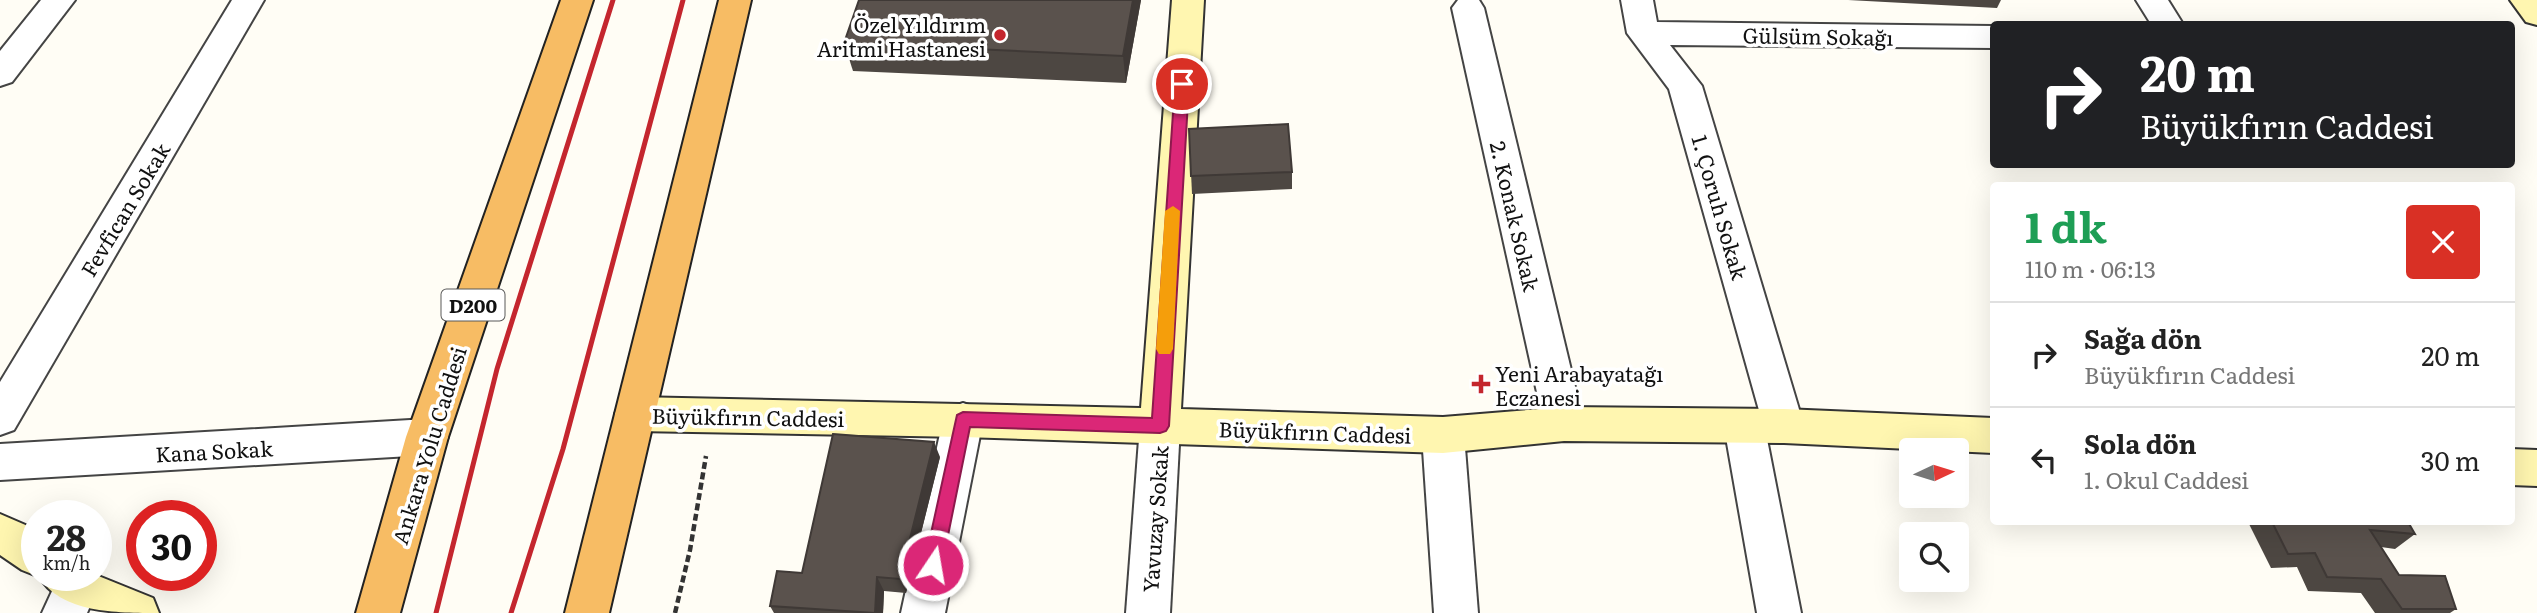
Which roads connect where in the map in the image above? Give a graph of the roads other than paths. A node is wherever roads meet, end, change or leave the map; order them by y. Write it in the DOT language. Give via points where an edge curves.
graph roads {
  1 [pos="58,0"];
  2 [pos="248,0"];
  3 [pos="577,0"];
  4 [pos="735,0"];
  5 [pos="1188,0"];
  6 [pos="2152,0"];
  7 [pos="2526,0"];
  8 [pos="1468,9"];
  9 [pos="2537,15"];
  10 [pos="1640,17"];
  11 [pos="2165,21"];
  12 [pos="1990,37"];
  13 [pos="0,74"];
  14 [pos="635,414"];
  15 [pos="0,418"];
  16 [pos="963,420"];
  17 [pos="1564,424"];
  18 [pos="1160,426"];
  19 [pos="1764,426"];
  20 [pos="1443,435"];
  21 [pos="1990,436"];
  22 [pos="427,437"];
  23 [pos="0,462"];
  24 [pos="2515,467"];
  25 [pos="2537,468"];
  26 [pos="0,533"];
  27 [pos="21,544"];
  28 [pos="67,592"];
  29 [pos="137,613"];
  30 [pos="378,613"];
  31 [pos="587,613"];
  32 [pos="923,613"];
  33 [pos="1148,613"];
  34 [pos="1456,613"];
  35 [pos="1779,613"];
  1 -- 13 [label="street"];
  2 -- 15 [label="street, Fevfican Sokak"];
  3 -- 22 [label="highway, Ankara Yolu Caddesi / D200"];
  4 -- 14 [label="highway"];
  5 -- 18 [label="main road"];
  6 -- 11 [label="street"];
  7 -- 9 [label="main road"];
  8 -- 17 [label="street, 2. Konak Sokak"];
  10 -- 12 [label="street, Gülsüm Sokağı"];
  10 -- 19 [label="street, 1. Çoruh Sokak" via="1685,86"];
  14 -- 16 [label="main road, Büyükfırın Caddesi"];
  14 -- 31 [label="highway"];
  16 -- 18 [label="main road, Büyükfırın Caddesi"];
  16 -- 32 [label="street"];
  17 -- 19 [label="main road, Büyükfırın Caddesi"];
  17 -- 20 [label="main road, Büyükfırın Caddesi"];
  18 -- 20 [label="main road, Büyükfırın Caddesi"];
  18 -- 33 [label="street, Yavuzay Sokak"];
  19 -- 21 [label="main road, Büyükfırın Caddesi"];
  19 -- 35 [label="street, 1. Çoruh Sokak"];
  20 -- 34 [label="street"];
  22 -- 23 [label="street, Kana Sokak"];
  22 -- 30 [label="highway, Ankara Yolu Caddesi / D200"];
  24 -- 25 [label="main road"];
  26 -- 27 [label="main road"];
  28 -- 29 [label="main road"];
}
